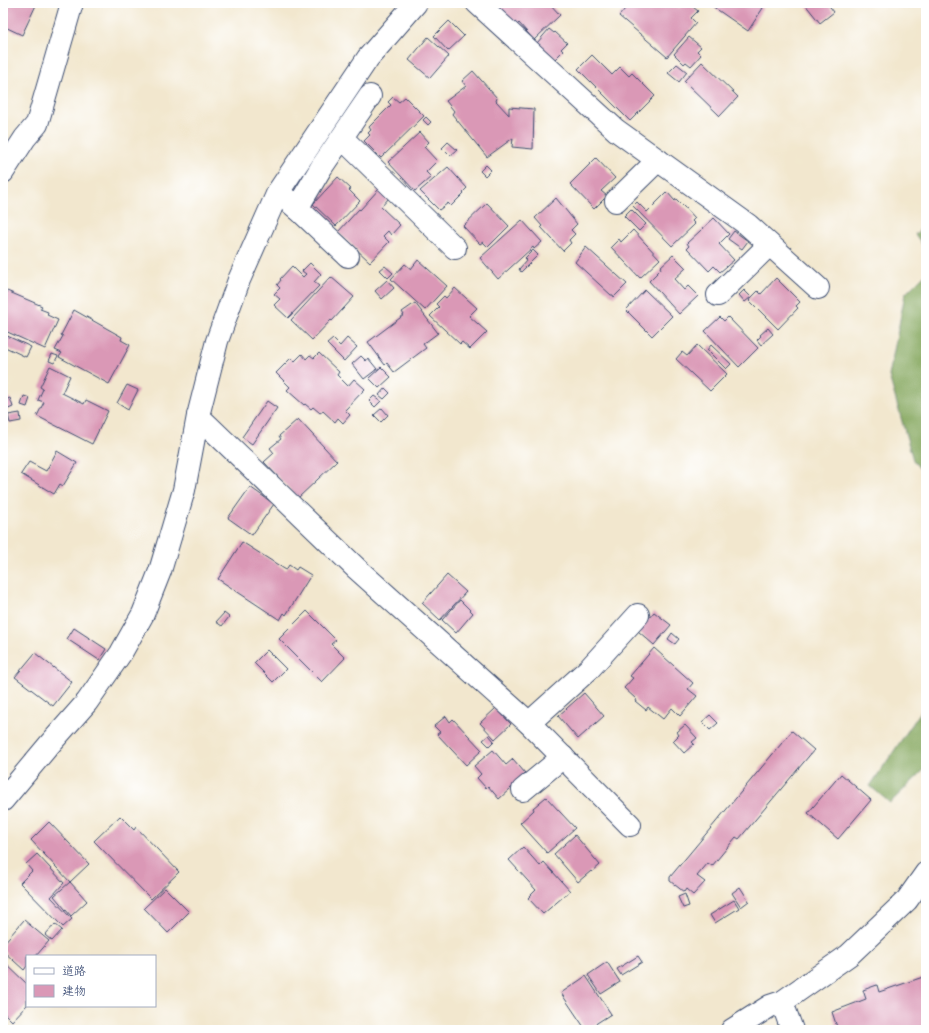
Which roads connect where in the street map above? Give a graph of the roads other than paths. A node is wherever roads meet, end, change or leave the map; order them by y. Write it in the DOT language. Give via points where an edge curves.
graph roads {
  1 [pos="72,3"];
  2 [pos="416,3"];
  3 [pos="478,3"];
  4 [pos="370,96"];
  5 [pos="342,138"];
  6 [pos="658,160"];
  7 [pos="3,172"];
  8 [pos="278,192"];
  9 [pos="616,201"];
  10 [pos="298,209"];
  11 [pos="769,245"];
  12 [pos="455,248"];
  13 [pos="348,256"];
  14 [pos="818,288"];
  15 [pos="718,295"];
  16 [pos="198,416"];
  17 [pos="638,615"];
  18 [pos="529,723"];
  19 [pos="563,757"];
  20 [pos="523,790"];
  21 [pos="3,800"];
  22 [pos="630,826"];
  23 [pos="926,873"];
  24 [pos="782,1002"];
  25 [pos="732,1030"];
  26 [pos="792,1030"];
  1 -- 7 [label="street" via="37,124"];
  2 -- 8 [label="street" via="368,58"];
  3 -- 6 [label="street" via="616,130"];
  4 -- 5 [label="street"];
  5 -- 10 [label="street" via="321,168"];
  5 -- 12 [label="street"];
  6 -- 9 [label="street"];
  6 -- 11 [label="street" via="748,225"];
  8 -- 10 [label="street"];
  8 -- 16 [label="street" via="239,280 217,341"];
  10 -- 13 [label="street"];
  11 -- 14 [label="street"];
  11 -- 15 [label="street"];
  16 -- 18 [label="street" via="356,568"];
  16 -- 21 [label="street" via="184,490 160,571 143,614 122,653 87,702"];
  17 -- 18 [label="street" via="589,668"];
  18 -- 19 [label="street"];
  19 -- 20 [label="street"];
  19 -- 22 [label="street"];
  23 -- 24 [label="street" via="907,900 849,955"];
  24 -- 25 [label="street" via="770,1006"];
  24 -- 26 [label="street"];
}
